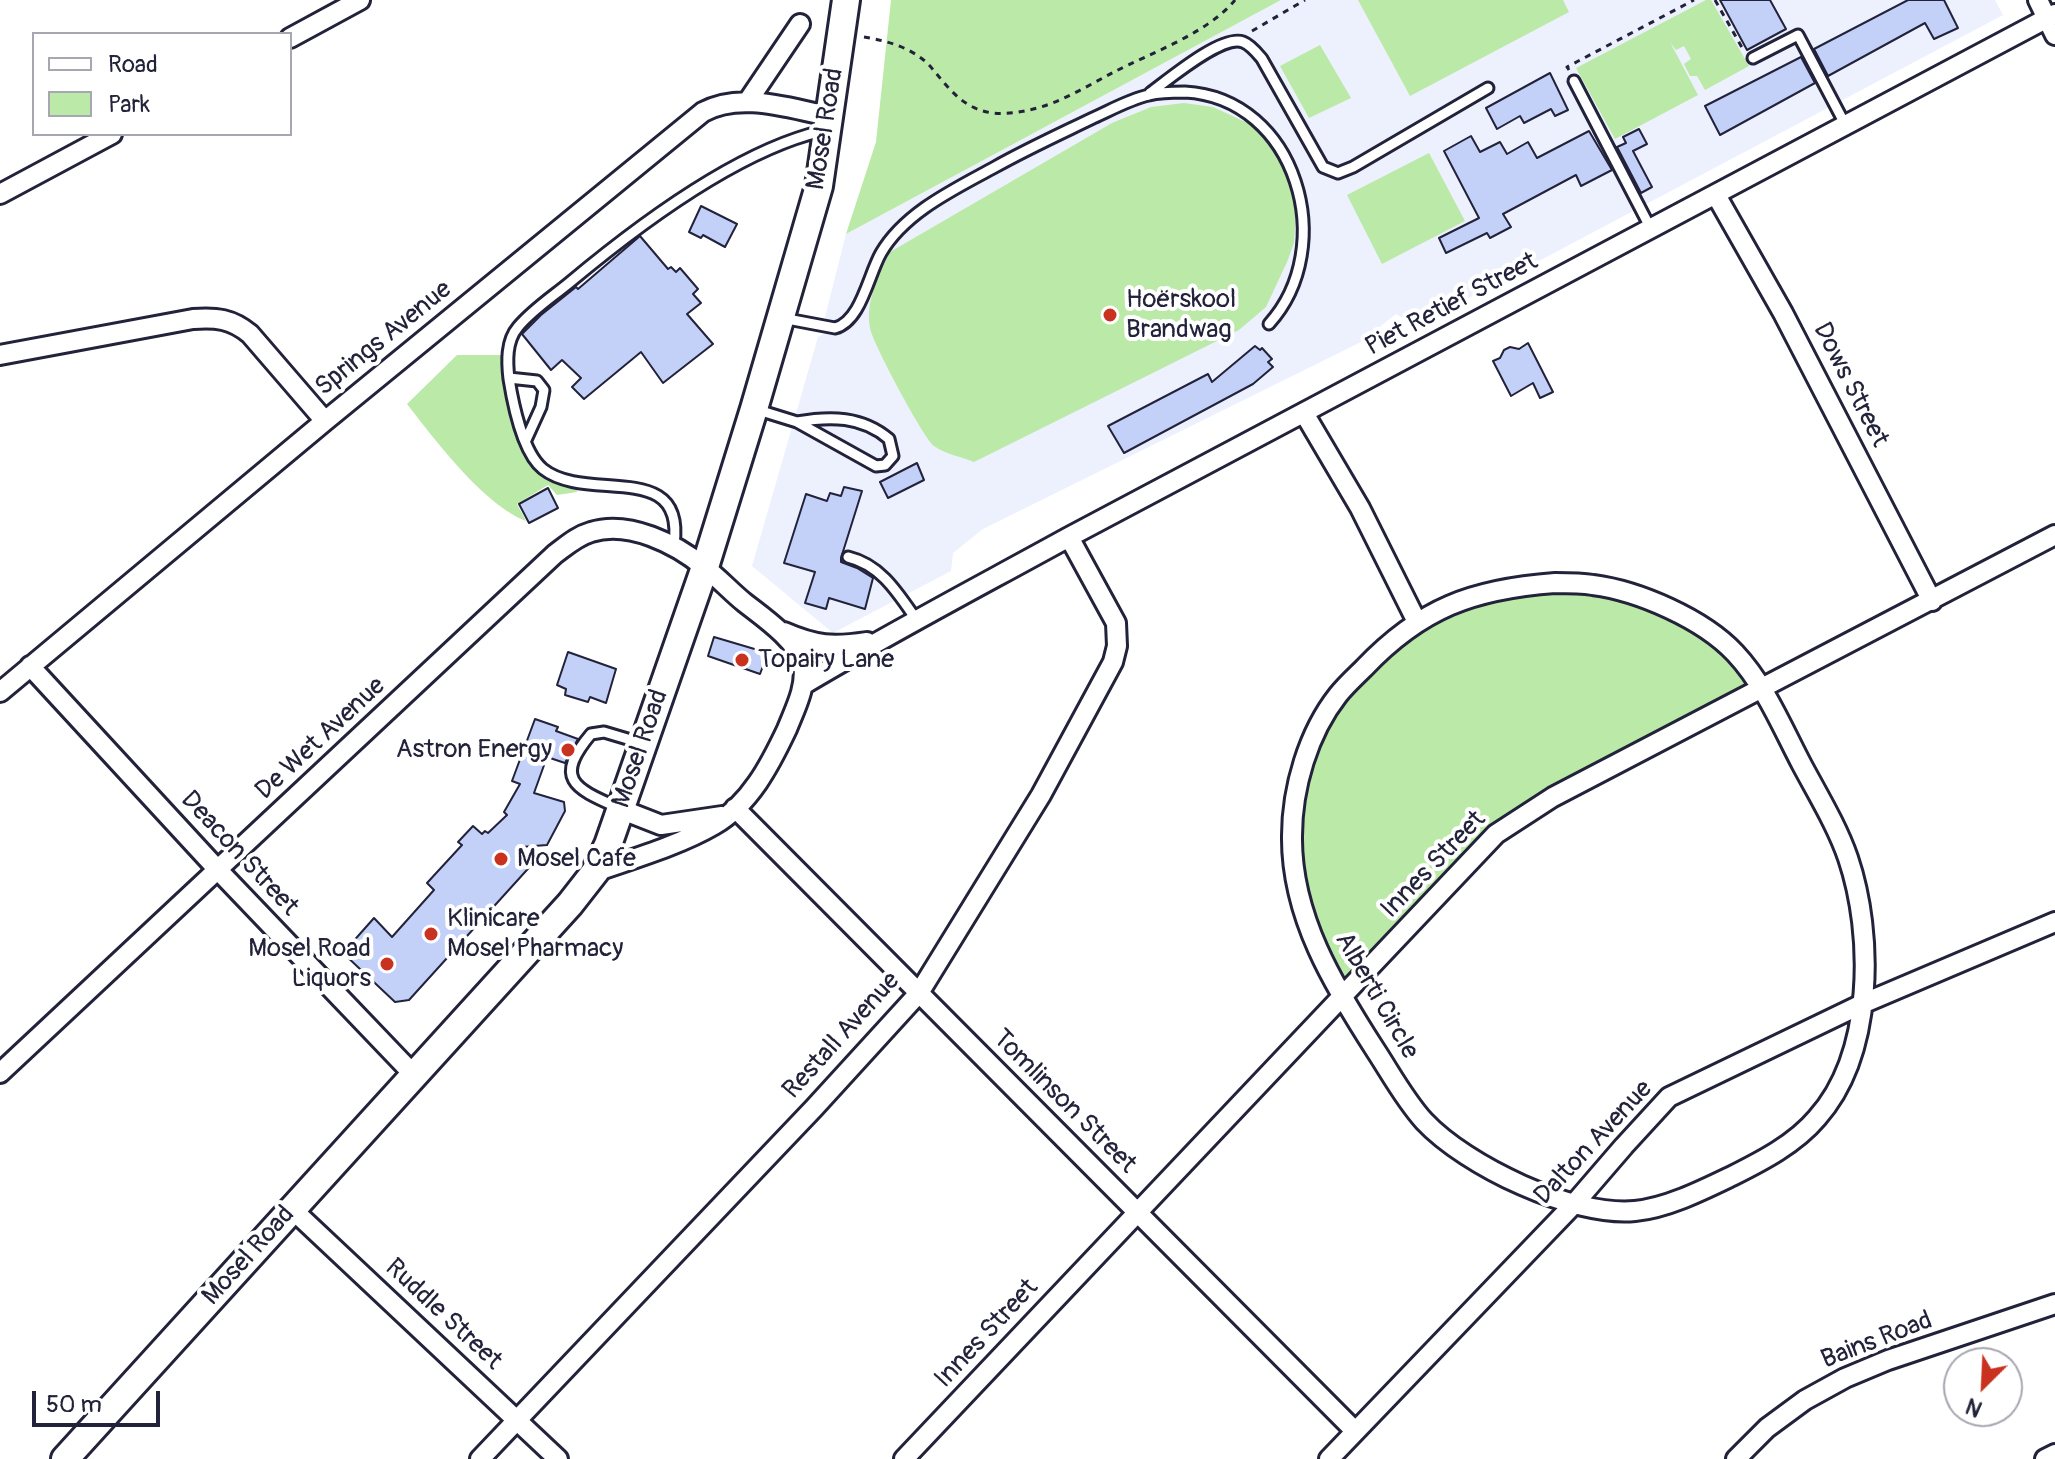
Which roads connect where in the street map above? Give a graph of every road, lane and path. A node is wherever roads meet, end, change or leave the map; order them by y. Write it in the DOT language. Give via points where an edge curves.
graph roads {
  1 [pos="360,0"];
  2 [pos="846,0"];
  3 [pos="1235,0"];
  4 [pos="1305,0"];
  5 [pos="1694,0"];
  6 [pos="1715,0"];
  7 [pos="2038,0"];
  8 [pos="2052,22"];
  9 [pos="800,24"];
  10 [pos="840,33"];
  11 [pos="292,37"];
  12 [pos="1223,43"];
  13 [pos="1753,58"];
  14 [pos="1574,81"];
  15 [pos="1488,88"];
  16 [pos="1147,95"];
  17 [pos="748,101"];
  18 [pos="830,123"];
  19 [pos="1846,126"];
  20 [pos="108,136"];
  21 [pos="0,194"];
  22 [pos="1716,195"];
  23 [pos="1651,229"];
  24 [pos="782,318"];
  25 [pos="1269,324"];
  26 [pos="0,355"];
  27 [pos="509,378"];
  28 [pos="754,409"];
  29 [pos="1304,413"];
  30 [pos="325,421"];
  31 [pos="797,422"];
  32 [pos="526,440"];
  33 [pos="2055,535"];
  34 [pos="1069,537"];
  35 [pos="674,545"];
  36 [pos="848,557"];
  37 [pos="705,567"];
  38 [pos="1932,601"];
  39 [pos="918,622"];
  40 [pos="1417,622"];
  41 [pos="778,629"];
  42 [pos="881,639"];
  43 [pos="30,666"];
  44 [pos="803,685"];
  45 [pos="1762,690"];
  46 [pos="0,692"];
  47 [pos="644,744"];
  48 [pos="620,809"];
  49 [pos="730,812"];
  50 [pos="218,870"];
  51 [pos="595,872"];
  52 [pos="2055,922"];
  53 [pos="919,993"];
  54 [pos="1342,998"];
  55 [pos="1862,1004"];
  56 [pos="0,1073"];
  57 [pos="413,1074"];
  58 [pos="1574,1204"];
  59 [pos="292,1209"];
  60 [pos="1137,1213"];
  61 [pos="2055,1304"];
  62 [pos="517,1420"];
  63 [pos="1355,1431"];
  64 [pos="2055,1454"];
  65 [pos="65,1459"];
  66 [pos="480,1459"];
  67 [pos="558,1459"];
  68 [pos="904,1459"];
  69 [pos="1329,1459"];
  70 [pos="1736,1459"];
  71 [pos="2045,1459"];
  1 -- 11 [label="street"];
  2 -- 10 [label="street, Mosel Road"];
  3 -- 10 [label="path" via="1201,27 1070,94 1009,114 972,107 908,49"];
  4 -- 12 [label="path"];
  5 -- 14 [label="path" via="1567,67"];
  6 -- 13 [label="path" via="1737,41"];
  7 -- 8 [label="street"];
  8 -- 19 [label="street, Piet Retief Street"];
  9 -- 17 [label="street"];
  10 -- 18 [label="street, Mosel Road"];
  12 -- 15 [label="lane" via="1243,42 1255,50 1318,159 1332,172 1353,167"];
  12 -- 16 [label="lane"];
  13 -- 19 [label="lane" via="1798,35"];
  14 -- 23 [label="lane"];
  16 -- 24 [label="lane" via="998,165 912,218 881,253 844,326"];
  16 -- 25 [label="lane" via="1185,92 1222,100 1261,123 1291,169 1305,226 1303,246 1290,289"];
  17 -- 18 [label="street, Springs Avenue"];
  17 -- 30 [label="street, Springs Avenue" via="727,102 703,112"];
  18 -- 24 [label="street, Mosel Road" via="809,227"];
  18 -- 27 [label="lane" via="766,151 636,229 518,326 510,344"];
  19 -- 22 [label="street, Piet Retief Street"];
  20 -- 21 [label="street"];
  22 -- 23 [label="street, Piet Retief Street"];
  22 -- 38 [label="street, Dows Street"];
  23 -- 29 [label="street, Piet Retief Street"];
  24 -- 28 [label="street, Mosel Road"];
  26 -- 30 [label="street" via="193,319 224,319 250,334"];
  27 -- 32 [label="lane"];
  27 -- 32 [label="lane" via="537,381 544,390"];
  28 -- 31 [label="lane"];
  28 -- 37 [label="street, Mosel Road"];
  29 -- 34 [label="street, Piet Retief Street"];
  29 -- 40 [label="street" via="1360,508"];
  30 -- 43 [label="street, Springs Avenue"];
  31 -- 31 [label="lane" via="876,466 893,456 889,439 862,424 837,417"];
  32 -- 35 [label="lane" via="540,466 562,478 659,496 677,524"];
  33 -- 38 [label="street, Innes Street"];
  34 -- 39 [label="street, Piet Retief Street"];
  34 -- 53 [label="street, Restall Avenue" via="1116,623 1113,662 1041,795"];
  35 -- 37 [label="street, De Wet Avenue"];
  35 -- 50 [label="street, De Wet Avenue" via="614,529 574,540"];
  36 -- 39 [label="lane" via="881,575"];
  37 -- 41 [label="street, Piet Retief Street"];
  37 -- 47 [label="street, Mosel Road"];
  38 -- 45 [label="street, Innes Street"];
  39 -- 42 [label="street, Piet Retief Street"];
  40 -- 45 [label="street, Alberti Circle" via="1457,600 1489,591 1555,583 1595,585 1687,617 1733,651"];
  40 -- 54 [label="street, Alberti Circle" via="1388,642 1337,696 1307,754 1296,794 1292,837 1300,895 1311,937"];
  41 -- 42 [label="street, Piet Retief Street" via="823,646"];
  41 -- 44 [label="street, Piet Retief Street" via="803,664"];
  42 -- 44 [label="street, Piet Retief Street"];
  43 -- 46 [label="street, Springs Avenue"];
  43 -- 50 [label="street, Deacon Street"];
  44 -- 49 [label="street" via="763,777"];
  45 -- 54 [label="street, Innes Street" via="1512,822"];
  45 -- 55 [label="street, Alberti Circle" via="1847,855 1861,911"];
  47 -- 48 [label="street, Mosel Road"];
  47 -- 48 [label="lane" via="596,732 570,770 576,785"];
  48 -- 49 [label="street" via="661,825"];
  48 -- 51 [label="street, Mosel Road"];
  49 -- 51 [label="street" via="714,825"];
  49 -- 53 [label="street, Tomlinson Street"];
  50 -- 56 [label="street, De Wet Avenue"];
  50 -- 57 [label="street, Deacon Street"];
  51 -- 57 [label="street, Mosel Road"];
  52 -- 55 [label="street, Dalton Avenue"];
  53 -- 60 [label="street, Tomlinson Street"];
  53 -- 62 [label="street, Restall Avenue"];
  54 -- 58 [label="street, Alberti Circle" via="1410,1103 1441,1136 1514,1182"];
  54 -- 60 [label="street, Innes Street"];
  55 -- 58 [label="street, Dalton Avenue" via="1672,1095"];
  55 -- 58 [label="street, Alberti Circle" via="1859,1032 1837,1088 1818,1118 1795,1139 1719,1182 1653,1207 1609,1211"];
  57 -- 59 [label="street, Mosel Road"];
  58 -- 63 [label="street, Dalton Avenue"];
  59 -- 62 [label="street, Ruddle Street"];
  59 -- 65 [label="street, Mosel Road"];
  60 -- 63 [label="street, Tomlinson Street"];
  60 -- 68 [label="street, Innes Street"];
  61 -- 70 [label="street, Bains Road" via="1845,1378 1792,1409"];
  62 -- 66 [label="street, Restall Avenue"];
  62 -- 67 [label="street, Ruddle Street"];
  63 -- 69 [label="street, Dalton Avenue"];
  64 -- 71 [label="street"];
}
